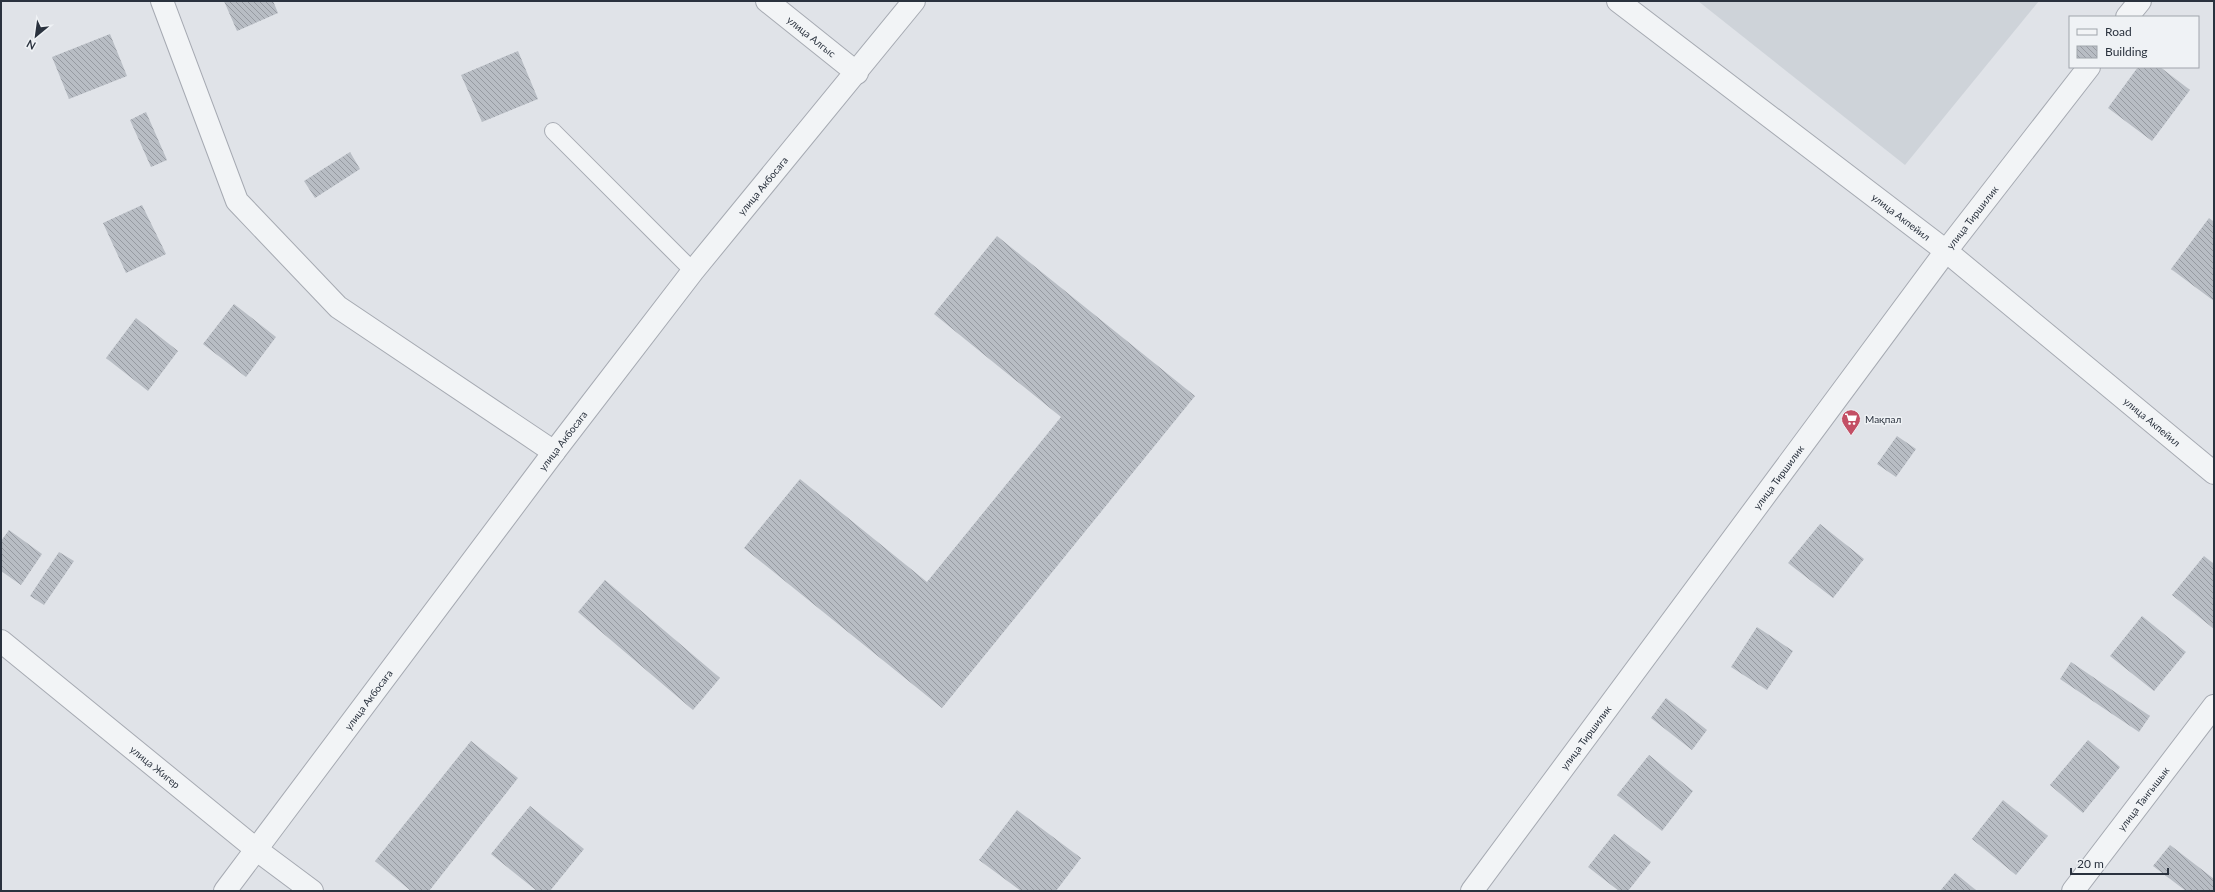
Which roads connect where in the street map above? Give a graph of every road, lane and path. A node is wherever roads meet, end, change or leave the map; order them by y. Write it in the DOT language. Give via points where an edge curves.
graph roads {
  1 [pos="162,1"];
  2 [pos="767,1"];
  3 [pos="914,1"];
  4 [pos="1618,1"];
  5 [pos="2140,1"];
  6 [pos="2128,16"];
  7 [pos="2087,68"];
  8 [pos="857,73"];
  9 [pos="552,131"];
  10 [pos="1946,251"];
  11 [pos="693,270"];
  12 [pos="554,452"];
  13 [pos="2214,473"];
  14 [pos="1,641"];
  15 [pos="2214,706"];
  16 [pos="257,850"];
  17 [pos="225,891"];
  18 [pos="312,891"];
  19 [pos="1472,891"];
  20 [pos="2073,891"];
  1 -- 12 [label="street" via="237,200 338,307"];
  2 -- 8 [label="street, улица Алгыс"];
  3 -- 8 [label="street, улица Акбосага"];
  4 -- 10 [label="street, улица Акпейил"];
  5 -- 6 [label="street"];
  7 -- 10 [label="street, улица Тиршилик"];
  8 -- 11 [label="street, улица Акбосага"];
  9 -- 11 [label="lane"];
  10 -- 13 [label="street, улица Акпейил"];
  10 -- 19 [label="street, улица Тиршилик"];
  11 -- 12 [label="street, улица Акбосага"];
  12 -- 16 [label="street, улица Акбосага"];
  14 -- 16 [label="street, улица Жигер"];
  15 -- 20 [label="street, улица Тангышык"];
  16 -- 17 [label="street, улица Акбосага"];
  16 -- 18 [label="street, улица Жигер"];
}
